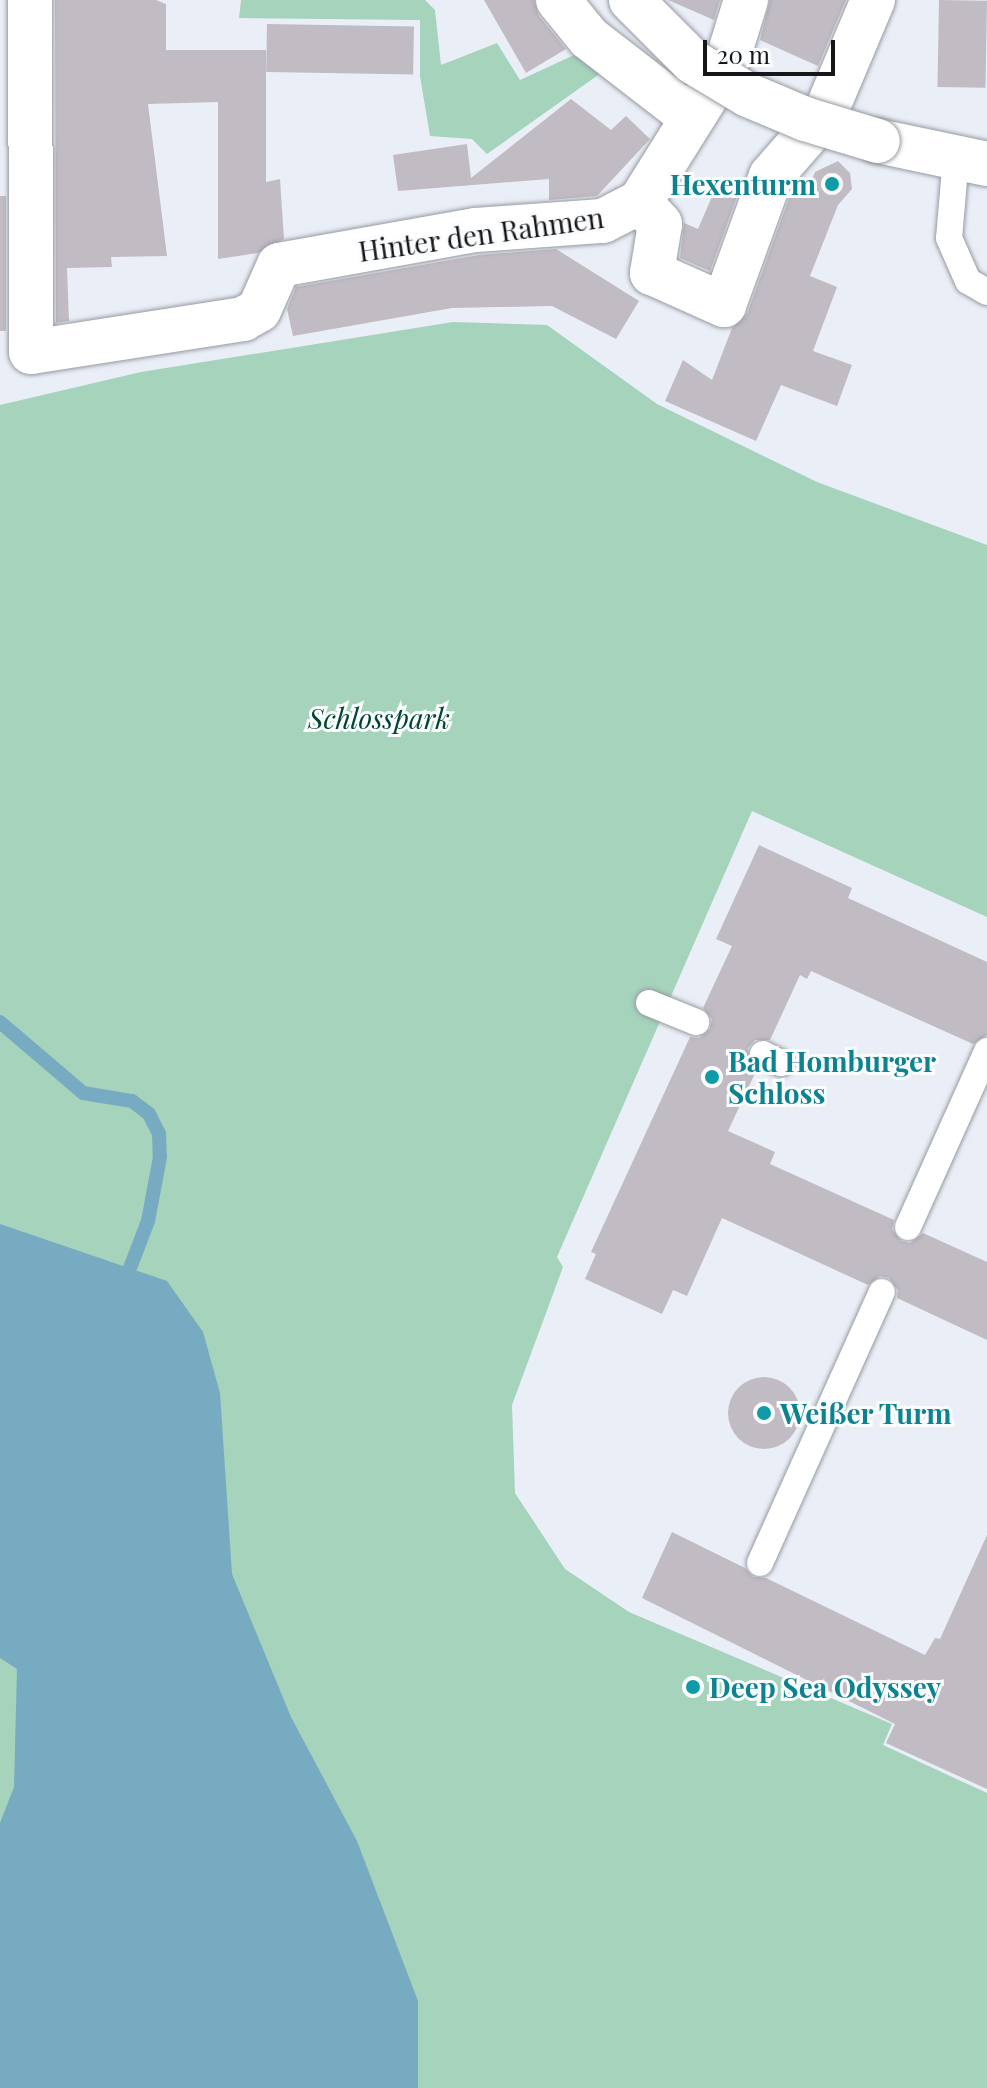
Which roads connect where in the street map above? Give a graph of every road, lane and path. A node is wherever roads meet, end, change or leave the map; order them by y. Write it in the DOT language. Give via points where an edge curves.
graph roads {
  1 [pos="30,0"];
  2 [pos="558,0"];
  3 [pos="631,0"];
  4 [pos="746,0"];
  5 [pos="873,0"];
  6 [pos="726,65"];
  7 [pos="825,114"];
  8 [pos="690,116"];
  9 [pos="972,160"];
  10 [pos="640,202"];
  11 [pos="987,292"];
  12 [pos="649,1003"];
  13 [pos="696,1022"];
  14 [pos="987,1051"];
  15 [pos="908,1227"];
  16 [pos="882,1292"];
  17 [pos="760,1563"];
  1 -- 10 [label="street, Hinter den Rahmen" via="31,352 243,319 259,310 279,265 476,230 603,221"];
  2 -- 8 [label="street" via="589,38"];
  3 -- 9 [label="street, bridge" via="693,62 748,95 878,141"];
  4 -- 6 [label="street, Hinter den Rahmen"];
  5 -- 7 [label="street"];
  6 -- 7 [label="street"];
  6 -- 8 [label="street, Hinter den Rahmen"];
  7 -- 10 [label="street" via="771,176 724,305 652,273 660,224"];
  8 -- 10 [label="street, Hinter den Rahmen"];
  9 -- 11 [label="lane" via="949,238 968,281"];
  12 -- 13 [label="lane"];
  14 -- 15 [label="lane"];
  16 -- 17 [label="lane"];
}
